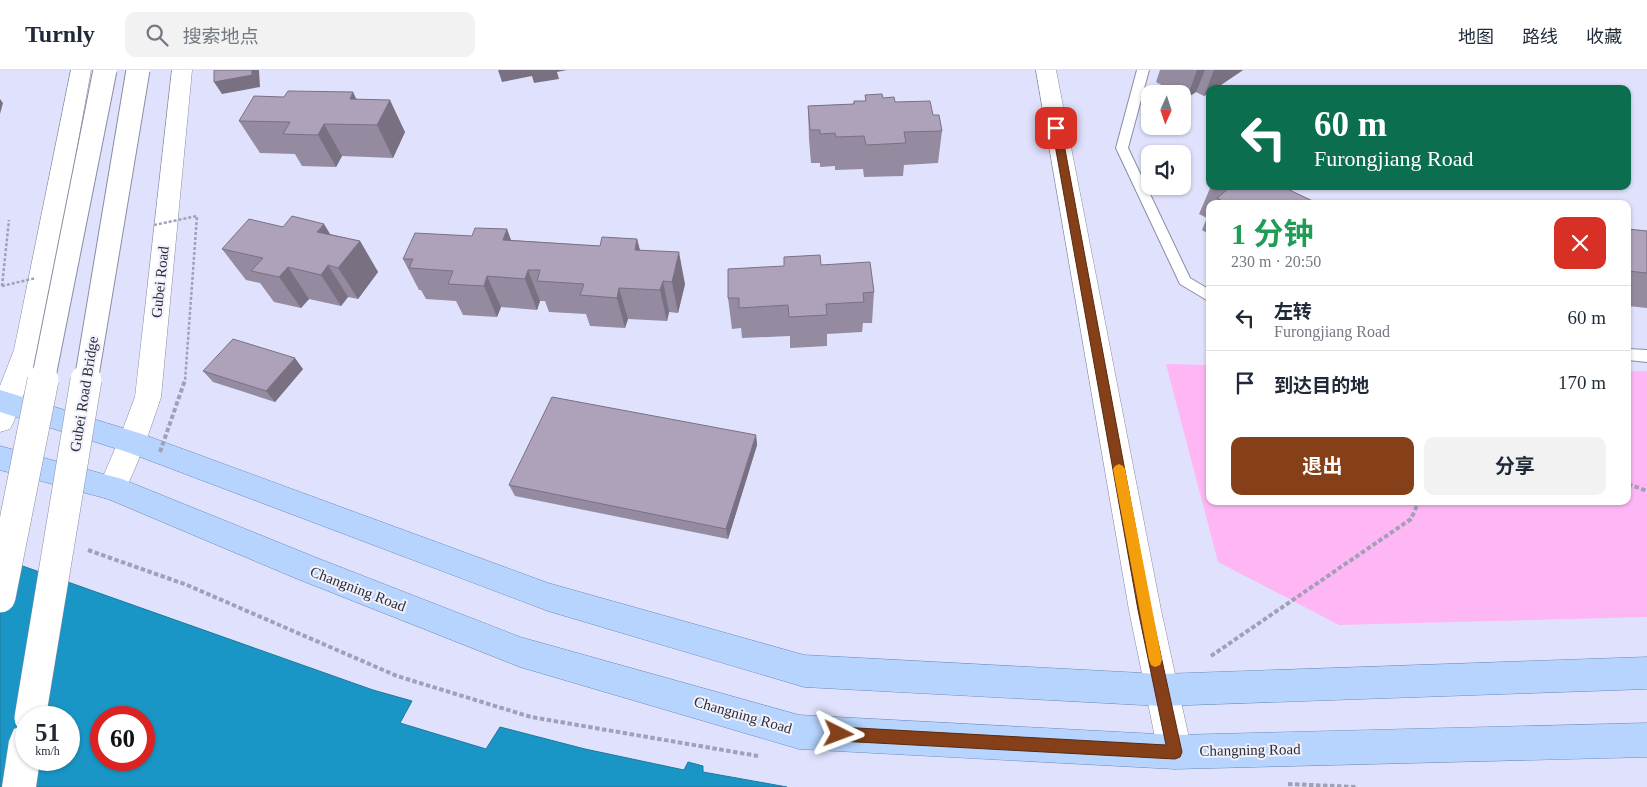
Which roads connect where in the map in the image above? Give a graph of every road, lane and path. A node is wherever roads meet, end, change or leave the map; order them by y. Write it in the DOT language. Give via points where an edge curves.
graph roads {
  1 [pos="81,70"];
  2 [pos="105,70"];
  3 [pos="138,70"];
  4 [pos="182,70"];
  5 [pos="1046,70"];
  6 [pos="1143,70"];
  7 [pos="9,220"];
  8 [pos="154,225"];
  9 [pos="2,286"];
  10 [pos="1206,294"];
  11 [pos="1631,355"];
  12 [pos="1647,356"];
  13 [pos="3,408"];
  14 [pos="146,447"];
  15 [pos="0,458"];
  16 [pos="1631,485"];
  17 [pos="112,488"];
  18 [pos="1647,491"];
  19 [pos="1417,505"];
  20 [pos="0,597"];
  21 [pos="1210,657"];
  22 [pos="1647,673"];
  23 [pos="1161,690"];
  24 [pos="32,706"];
  25 [pos="1647,740"];
  26 [pos="1175,752"];
  27 [pos="21,771"];
  28 [pos="19,787"];
  1 -- 13 [label="main road" via="27,350"];
  2 -- 20 [label="main road, bridge"];
  3 -- 24 [label="main road, Gubei Road Bridge, bridge"];
  4 -- 14 [label="main road, Gubei Road" via="148,396"];
  5 -- 23 [label="main road"];
  6 -- 10 [label="lane" via="1122,148 1185,281"];
  7 -- 9 [label="path"];
  8 -- 14 [label="path, bridge" via="197,216 186,378"];
  11 -- 12 [label="lane"];
  13 -- 14 [label="main road"];
  14 -- 17 [label="main road, Gubei Road"];
  14 -- 23 [label="main road" via="548,596 804,671"];
  15 -- 17 [label="main road, Changning Road"];
  16 -- 18 [label="path"];
  17 -- 26 [label="main road, Changning Road" via="520,652 799,732"];
  19 -- 21 [label="path" via="1411,519"];
  22 -- 23 [label="main road"];
  23 -- 26 [label="main road"];
  25 -- 26 [label="main road, Changning Road"];
  27 -- 28 [label="main road"];
}
